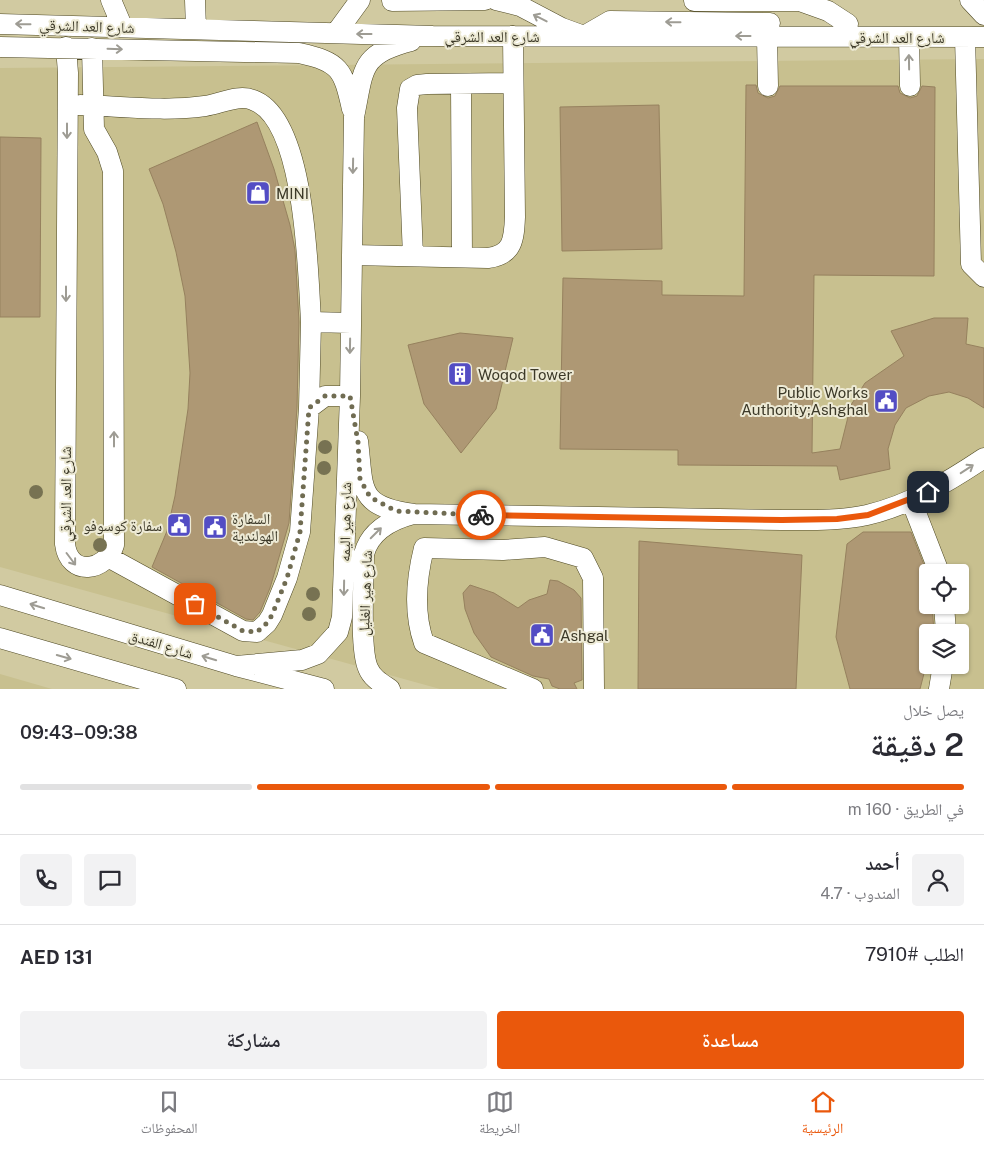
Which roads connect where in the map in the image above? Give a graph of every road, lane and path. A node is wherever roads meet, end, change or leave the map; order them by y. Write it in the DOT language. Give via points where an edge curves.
graph roads {
  1 [pos="104,0"];
  2 [pos="111,0"];
  3 [pos="195,0"];
  4 [pos="360,0"];
  5 [pos="392,0"];
  6 [pos="485,0"];
  7 [pos="506,0"];
  8 [pos="970,0"];
  9 [pos="694,1"];
  10 [pos="984,14"];
  11 [pos="984,23"];
  12 [pos="0,24"];
  13 [pos="848,24"];
  14 [pos="122,26"];
  15 [pos="196,29"];
  16 [pos="336,33"];
  17 [pos="433,36"];
  18 [pos="513,36"];
  19 [pos="584,36"];
  20 [pos="767,36"];
  21 [pos="909,37"];
  22 [pos="974,37"];
  23 [pos="0,47"];
  24 [pos="66,48"];
  25 [pos="92,48"];
  26 [pos="299,53"];
  27 [pos="461,84"];
  28 [pos="514,84"];
  29 [pos="768,86"];
  30 [pos="910,86"];
  31 [pos="68,104"];
  32 [pos="92,105"];
  33 [pos="354,117"];
  34 [pos="352,255"];
  35 [pos="413,256"];
  36 [pos="462,257"];
  37 [pos="984,277"];
  38 [pos="311,322"];
  39 [pos="351,323"];
  40 [pos="350,398"];
  41 [pos="309,408"];
  42 [pos="984,458"];
  43 [pos="911,500"];
  44 [pos="414,514"];
  45 [pos="108,557"];
  46 [pos="936,564"];
  47 [pos="0,595"];
  48 [pos="0,638"];
  49 [pos="236,666"];
  50 [pos="942,674"];
  51 [pos="136,684"];
  52 [pos="176,689"];
  53 [pos="324,689"];
  54 [pos="390,689"];
  55 [pos="533,689"];
  56 [pos="594,689"];
  57 [pos="939,689"];
  1 -- 2 [label="street"];
  2 -- 14 [label="street"];
  3 -- 15 [label="street"];
  4 -- 16 [label="street"];
  5 -- 6 [label="street"];
  19 -- 7 [label="street, one-way"];
  8 -- 10 [label="street"];
  9 -- 13 [label="street" via="800,1 828,11"];
  11 -- 13 [label="street"];
  14 -- 12 [label="street, شارع العد الشرقي, one-way"];
  13 -- 19 [label="street, one-way" via="610,21"];
  14 -- 15 [label="street, شارع العد الشرقي"];
  15 -- 16 [label="street, شارع العد الشرقي"];
  17 -- 16 [label="street, شارع العد الشرقي, one-way"];
  17 -- 18 [label="street, شارع العد الشرقي"];
  17 -- 33 [label="street, شارع هير اليمه" via="393,46 374,56 363,72"];
  18 -- 19 [label="street, شارع العد الشرقي"];
  18 -- 28 [label="street"];
  20 -- 19 [label="street, شارع العد الشرقي, one-way"];
  20 -- 21 [label="street, شارع العد الشرقي"];
  20 -- 29 [label="street"];
  21 -- 22 [label="street, شارع العد الشرقي"];
  30 -- 21 [label="street, one-way"];
  22 -- 37 [label="street" via="971,264"];
  23 -- 24 [label="street, شارع العد الشرقي"];
  24 -- 25 [label="street, شارع العد الشرقي"];
  24 -- 31 [label="street, شارع العد الشرقي"];
  25 -- 26 [label="street, شارع العد الشرقي, one-way"];
  25 -- 32 [label="street, شارع العد الشرقي"];
  26 -- 33 [label="street, شارع هير اليمه" via="325,58 336,66 346,82"];
  27 -- 28 [label="street"];
  27 -- 35 [label="street" via="416,85 410,89"];
  27 -- 36 [label="street"];
  28 -- 36 [label="street" via="514,240 499,256"];
  31 -- 32 [label="street"];
  31 -- 45 [label="street, شارع العد الشرقي, one-way" via="65,544 69,560 76,566 95,565"];
  32 -- 38 [label="street" via="178,108 244,98 268,109 277,119 298,182"];
  45 -- 32 [label="street, شارع العد الشرقي, one-way" via="114,545 113,171 94,129"];
  33 -- 34 [label="street, شارع هير اليمه, one-way"];
  34 -- 35 [label="street"];
  34 -- 39 [label="street, شارع هير اليمه"];
  35 -- 36 [label="street"];
  38 -- 39 [label="street"];
  38 -- 41 [label="street"];
  39 -- 40 [label="street, شارع هير اليمه, one-way"];
  40 -- 41 [label="street" via="325,396"];
  40 -- 44 [label="street, شارع هير الغليل" via="363,488 382,506"];
  40 -- 49 [label="street, شارع هير اليمه, one-way" via="344,605 338,632 318,654 302,660"];
  41 -- 45 [label="street" via="300,532 272,615 257,632 243,631"];
  43 -- 42 [label="street, شارع هير الغليل, one-way"];
  43 -- 44 [label="street, شارع هير الغليل" via="868,515 828,520"];
  43 -- 46 [label="street"];
  54 -- 44 [label="street, شارع هير الغليل, one-way" via="375,680 367,668 364,554 366,544 384,525"];
  49 -- 47 [label="street, شارع الفندق, one-way"];
  48 -- 51 [label="street, one-way"];
  49 -- 53 [label="street, شارع الفندق"];
  50 -- 57 [label="street"];
  51 -- 52 [label="street"];
  55 -- 56 [label="street" via="424,643 418,625 417,576 424,548 503,550 545,547 583,558 593,578"];
}
